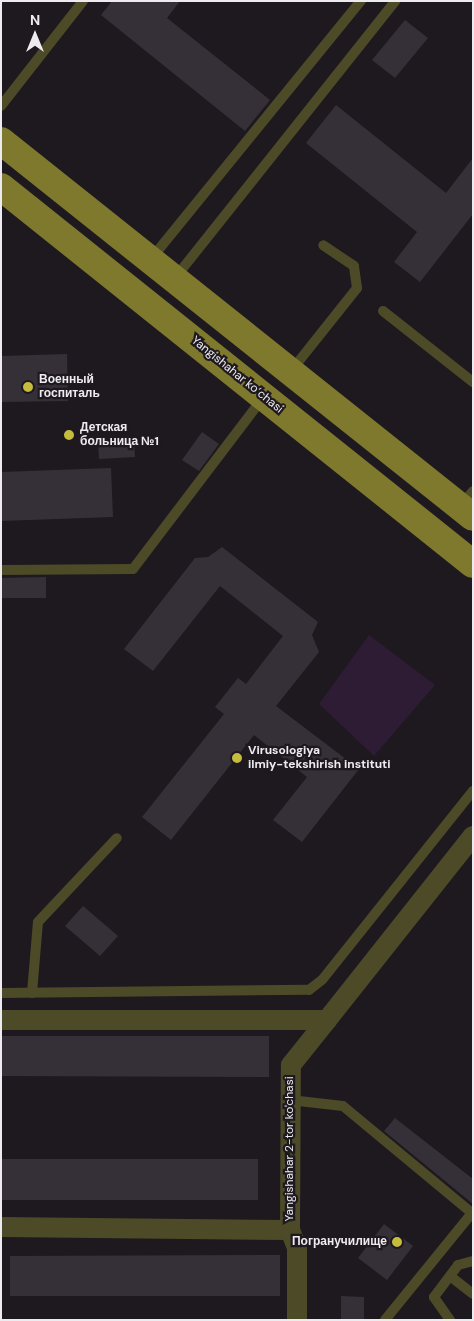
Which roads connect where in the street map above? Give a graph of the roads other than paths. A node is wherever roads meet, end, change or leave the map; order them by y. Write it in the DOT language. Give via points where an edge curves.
graph roads {
  1 [pos="84,1"];
  2 [pos="360,1"];
  3 [pos="395,1"];
  4 [pos="1,106"];
  5 [pos="1,141"];
  6 [pos="1,187"];
  7 [pos="323,245"];
  8 [pos="150,259"];
  9 [pos="175,279"];
  10 [pos="383,311"];
  11 [pos="252,341"];
  12 [pos="229,369"];
  13 [pos="291,372"];
  14 [pos="473,382"];
  15 [pos="264,397"];
  16 [pos="468,505"];
  17 [pos="473,564"];
  18 [pos="1,570"];
  19 [pos="473,791"];
  20 [pos="473,836"];
  21 [pos="117,838"];
  22 [pos="1,993"];
  23 [pos="32,993"];
  24 [pos="1,1020"];
  25 [pos="326,1020"];
  26 [pos="290,1100"];
  27 [pos="473,1214"];
  28 [pos="1,1227"];
  29 [pos="290,1230"];
  30 [pos="473,1261"];
  31 [pos="450,1276"];
  32 [pos="473,1294"];
  33 [pos="297,1320"];
  34 [pos="385,1320"];
  35 [pos="450,1320"];
  1 -- 4 [label="lane"];
  2 -- 8 [label="lane"];
  3 -- 9 [label="lane"];
  5 -- 8 [label="main road"];
  6 -- 12 [label="main road, Yangishahar ko‘chasi"];
  7 -- 13 [label="lane" via="354,266 357,288"];
  8 -- 9 [label="main road"];
  9 -- 11 [label="main road"];
  10 -- 14 [label="lane"];
  11 -- 12 [label="main road" via="234,348"];
  11 -- 13 [label="main road"];
  12 -- 15 [label="main road, Yangishahar ko‘chasi"];
  13 -- 16 [label="main road"];
  15 -- 17 [label="main road, Yangishahar ko‘chasi"];
  15 -- 18 [label="lane" via="133,569"];
  19 -- 23 [label="lane" via="322,980 309,990"];
  20 -- 25 [label="street, Yangishahar 2-tor ko'chasi"];
  21 -- 23 [label="lane" via="38,922"];
  22 -- 23 [label="lane"];
  24 -- 25 [label="street"];
  25 -- 26 [label="street, Yangishahar 2-tor ko'chasi" via="291,1065"];
  26 -- 27 [label="lane" via="343,1106"];
  26 -- 29 [label="street, Yangishahar 2-tor ko'chasi"];
  27 -- 34 [label="lane"];
  28 -- 29 [label="street"];
  29 -- 33 [label="street, Yangishahar 2-tor ko'chasi" via="297,1248"];
  30 -- 31 [label="lane" via="458,1265"];
  31 -- 32 [label="lane"];
  31 -- 35 [label="lane" via="434,1298"];
}
